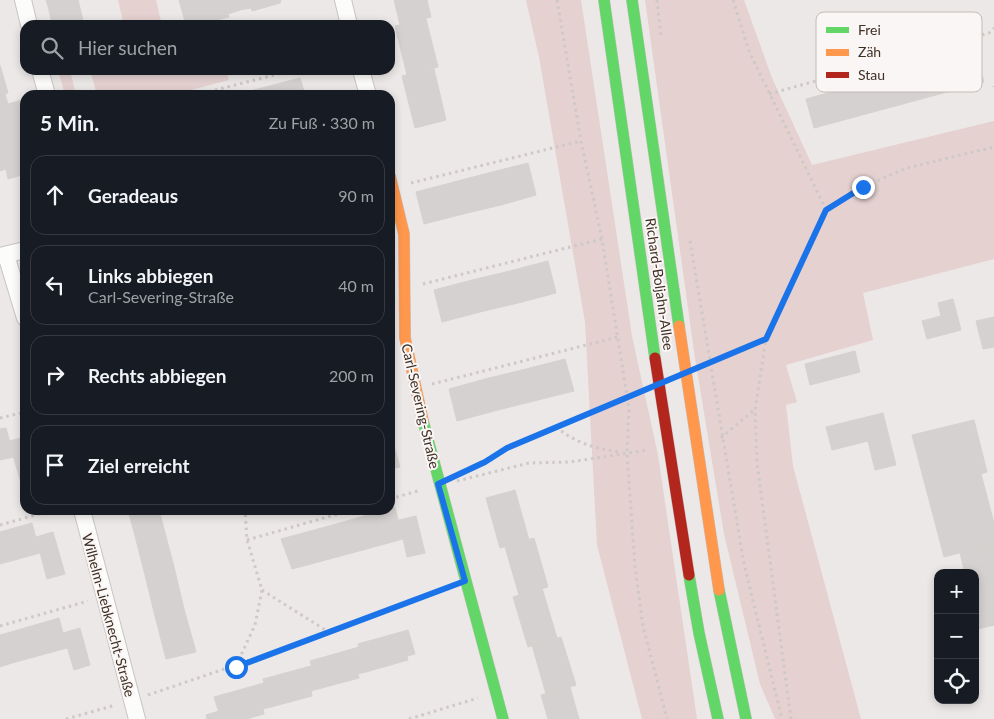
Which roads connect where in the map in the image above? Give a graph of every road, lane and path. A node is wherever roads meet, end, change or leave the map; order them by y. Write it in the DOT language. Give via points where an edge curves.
graph roads {
  1 [pos="23,0"];
  2 [pos="343,0"];
  3 [pos="556,0"];
  4 [pos="604,0"];
  5 [pos="632,0"];
  6 [pos="656,0"];
  7 [pos="733,0"];
  8 [pos="28,20"];
  9 [pos="348,20"];
  10 [pos="994,28"];
  11 [pos="982,35"];
  12 [pos="662,47"];
  13 [pos="41,75"];
  14 [pos="274,75"];
  15 [pos="362,75"];
  16 [pos="816,81"];
  17 [pos="45,90"];
  18 [pos="216,90"];
  19 [pos="367,90"];
  20 [pos="769,94"];
  21 [pos="581,141"];
  22 [pos="994,147"];
  23 [pos="395,180"];
  24 [pos="395,194"];
  25 [pos="826,210"];
  26 [pos="689,235"];
  27 [pos="602,239"];
  28 [pos="20,251"];
  29 [pos="3,256"];
  30 [pos="405,290"];
  31 [pos="20,304"];
  32 [pos="618,337"];
  33 [pos="766,339"];
  34 [pos="414,388"];
  35 [pos="755,410"];
  36 [pos="20,413"];
  37 [pos="0,418"];
  38 [pos="556,427"];
  39 [pos="722,437"];
  40 [pos="627,453"];
  41 [pos="438,484"];
  42 [pos="395,497"];
  43 [pos="35,515"];
  44 [pos="83,515"];
  45 [pos="245,515"];
  46 [pos="334,515"];
  47 [pos="0,525"];
  48 [pos="247,540"];
  49 [pos="465,581"];
  50 [pos="262,590"];
  51 [pos="104,596"];
  52 [pos="0,626"];
  53 [pos="330,633"];
  54 [pos="236,667"];
  55 [pos="496,693"];
  56 [pos="132,700"];
  57 [pos="66,719"];
  58 [pos="137,719"];
  59 [pos="409,719"];
  60 [pos="504,719"];
  61 [pos="667,719"];
  62 [pos="718,719"];
  63 [pos="746,719"];
  64 [pos="782,719"];
  65 [pos="791,719"];
  1 -- 8 [label="street"];
  2 -- 9 [label="street"];
  3 -- 21 [label="path"];
  4 -- 62 [label="main road, Richard-Boljahn-Allee" via="668,446 699,633"];
  5 -- 63 [label="main road, Richard-Boljahn-Allee" via="706,514 724,620"];
  6 -- 12 [label="path"];
  7 -- 20 [label="path" via="749,51"];
  10 -- 11 [label="path"];
  13 -- 17 [label="street"];
  14 -- 18 [label="path"];
  15 -- 19 [label="street"];
  16 -- 20 [label="path"];
  20 -- 25 [label="path"];
  21 -- 23 [label="path"];
  21 -- 27 [label="path"];
  22 -- 25 [label="path" via="906,168 863,187"];
  24 -- 30 [label="main road, Carl-Severing-Straße" via="404,234"];
  25 -- 33 [label="path"];
  26 -- 39 [label="path"];
  27 -- 30 [label="path"];
  27 -- 32 [label="path"];
  28 -- 29 [label="street"];
  29 -- 31 [label="street"];
  30 -- 34 [label="main road, Carl-Severing-Straße" via="405,338"];
  32 -- 34 [label="path"];
  32 -- 40 [label="path" via="629,409"];
  33 -- 35 [label="path"];
  33 -- 38 [label="path, bridge"];
  34 -- 41 [label="main road, Carl-Severing-Straße"];
  35 -- 39 [label="path"];
  35 -- 65 [label="path" via="757,463"];
  36 -- 37 [label="path"];
  38 -- 40 [label="path" via="568,437 595,449"];
  38 -- 41 [label="path"];
  39 -- 64 [label="path" via="744,564"];
  40 -- 41 [label="path" via="570,462 530,463"];
  40 -- 61 [label="path" via="643,626"];
  41 -- 42 [label="path"];
  41 -- 49 [label="main road, Carl-Severing-Straße"];
  43 -- 47 [label="path"];
  44 -- 51 [label="street, Wilhelm-Liebknecht-Straße"];
  45 -- 48 [label="path"];
  46 -- 48 [label="path"];
  48 -- 50 [label="path"];
  49 -- 53 [label="path"];
  49 -- 55 [label="main road, Carl-Severing-Straße"];
  50 -- 53 [label="path"];
  50 -- 54 [label="path" via="255,625"];
  51 -- 52 [label="path"];
  51 -- 56 [label="street, Wilhelm-Liebknecht-Straße"];
  53 -- 54 [label="path"];
  54 -- 56 [label="path"];
  55 -- 59 [label="path"];
  55 -- 60 [label="main road, Carl-Severing-Straße"];
  56 -- 57 [label="path"];
  56 -- 58 [label="street, Wilhelm-Liebknecht-Straße"];
}
